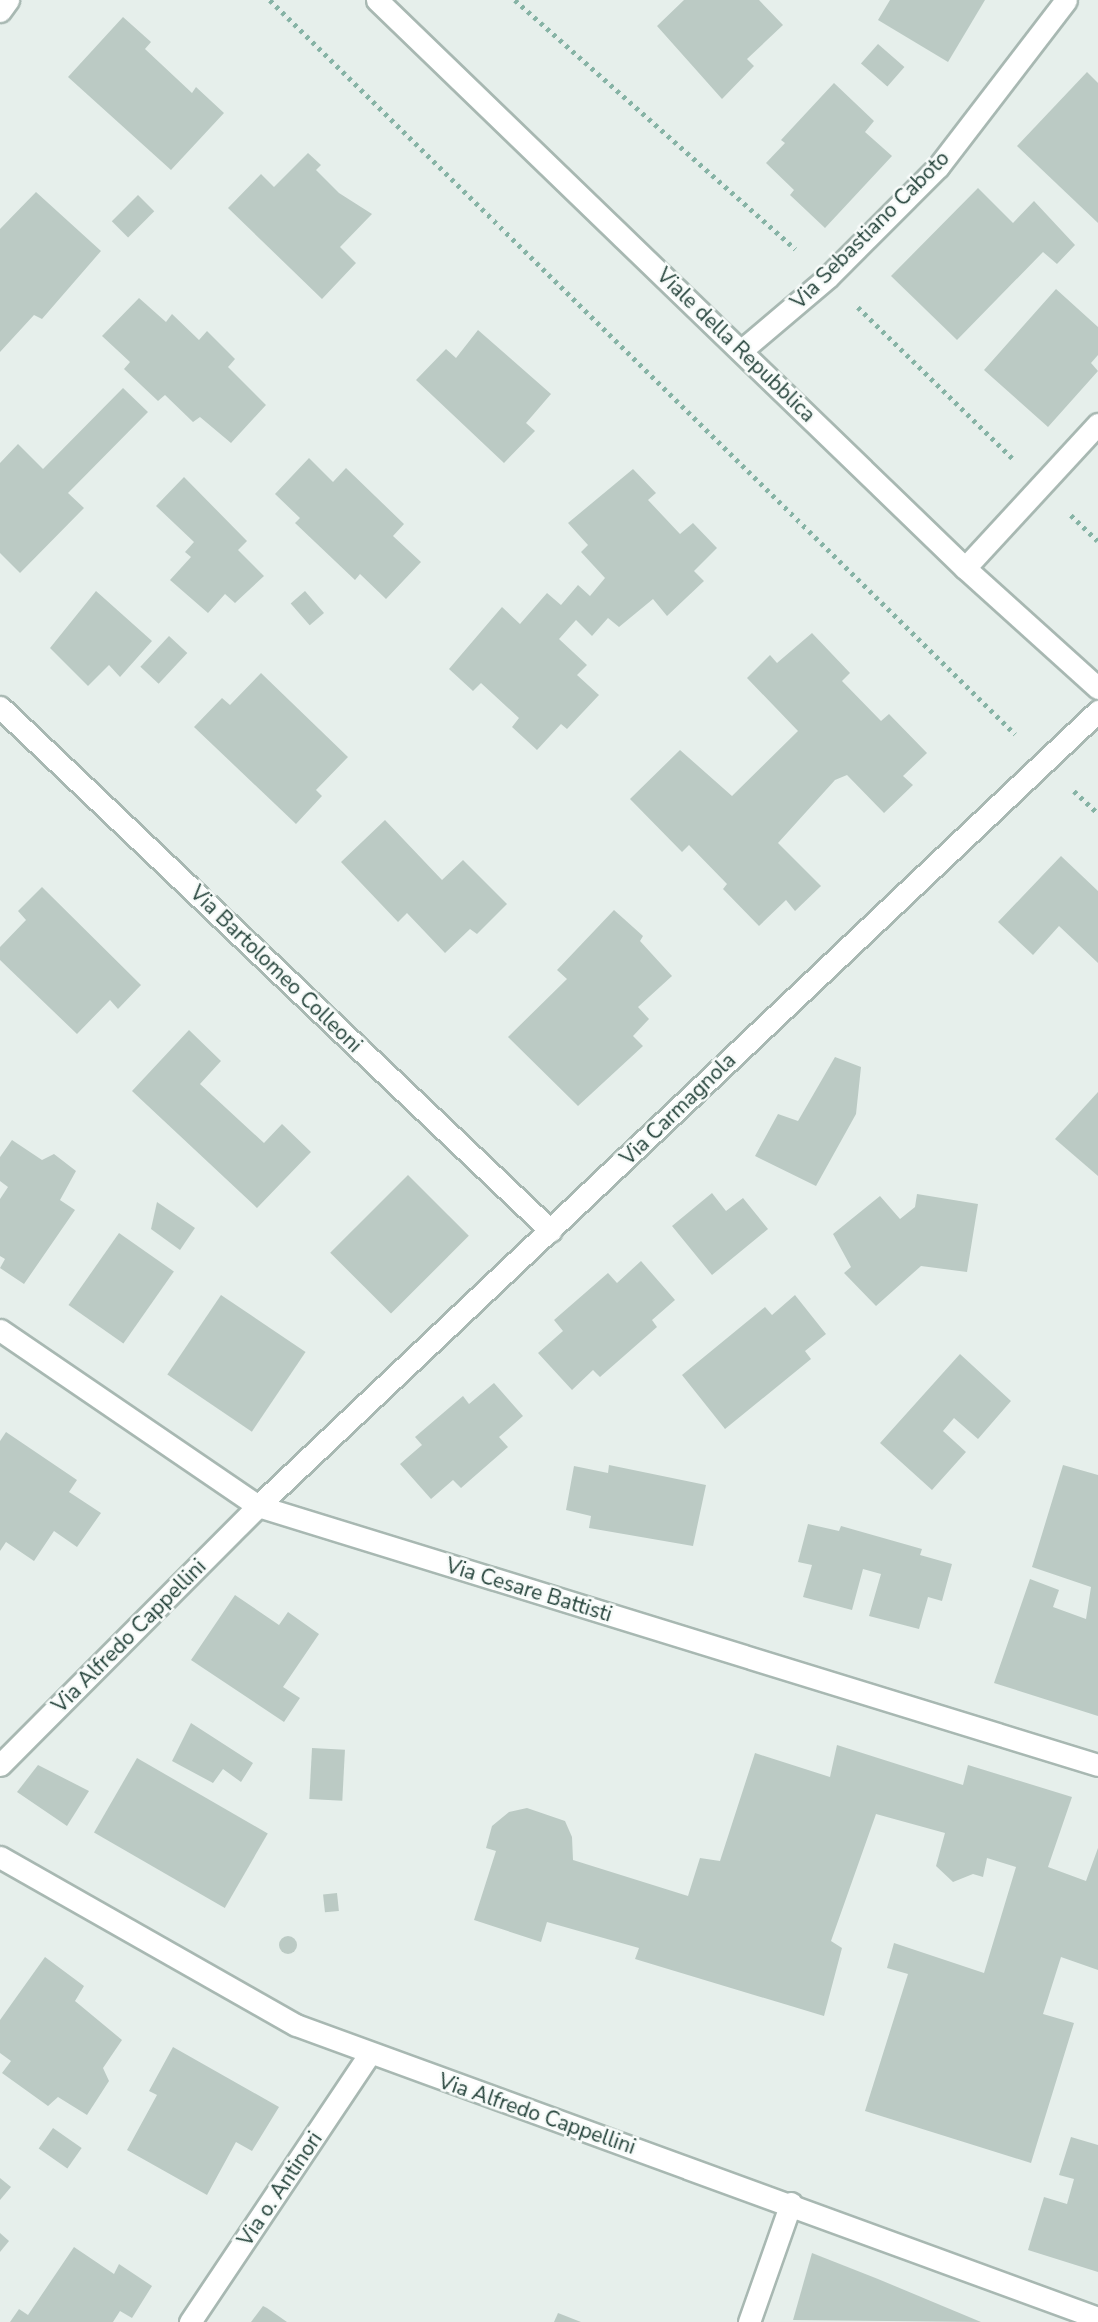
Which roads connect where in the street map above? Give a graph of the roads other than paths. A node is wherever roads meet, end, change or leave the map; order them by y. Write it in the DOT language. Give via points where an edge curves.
graph roads {
  1 [pos="8,0"];
  2 [pos="377,0"];
  3 [pos="1066,0"];
  4 [pos="0,11"];
  5 [pos="742,350"];
  6 [pos="1098,424"];
  7 [pos="965,568"];
  8 [pos="1098,688"];
  9 [pos="0,707"];
  10 [pos="1098,711"];
  11 [pos="551,1231"];
  12 [pos="0,1330"];
  13 [pos="258,1506"];
  14 [pos="0,1765"];
  15 [pos="1098,1765"];
  16 [pos="0,1857"];
  17 [pos="369,2055"];
  18 [pos="791,2203"];
  19 [pos="1098,2318"];
  20 [pos="190,2322"];
  21 [pos="749,2322"];
  1 -- 4 [label="street"];
  2 -- 5 [label="street, Viale della Repubblica"];
  3 -- 5 [label="street, Via Sebastiano Caboto" via="938,167 828,277"];
  5 -- 7 [label="street, Viale della Repubblica"];
  6 -- 7 [label="street"];
  7 -- 8 [label="street, Viale della Repubblica"];
  9 -- 11 [label="street, Via Bartolomeo Colleoni"];
  10 -- 11 [label="street, Via Carmagnola"];
  11 -- 13 [label="street, Via Carmagnola"];
  12 -- 13 [label="street, Via Cesare Battisti"];
  13 -- 14 [label="street, Via Alfredo Cappellini"];
  13 -- 15 [label="street, Via Cesare Battisti"];
  16 -- 17 [label="street, Via Alfredo Cappellini" via="296,2025"];
  17 -- 18 [label="street, Via Alfredo Cappellini"];
  17 -- 20 [label="street, Via o. Antinori"];
  18 -- 19 [label="street, Via Alfredo Cappellini"];
  18 -- 21 [label="street"];
}
